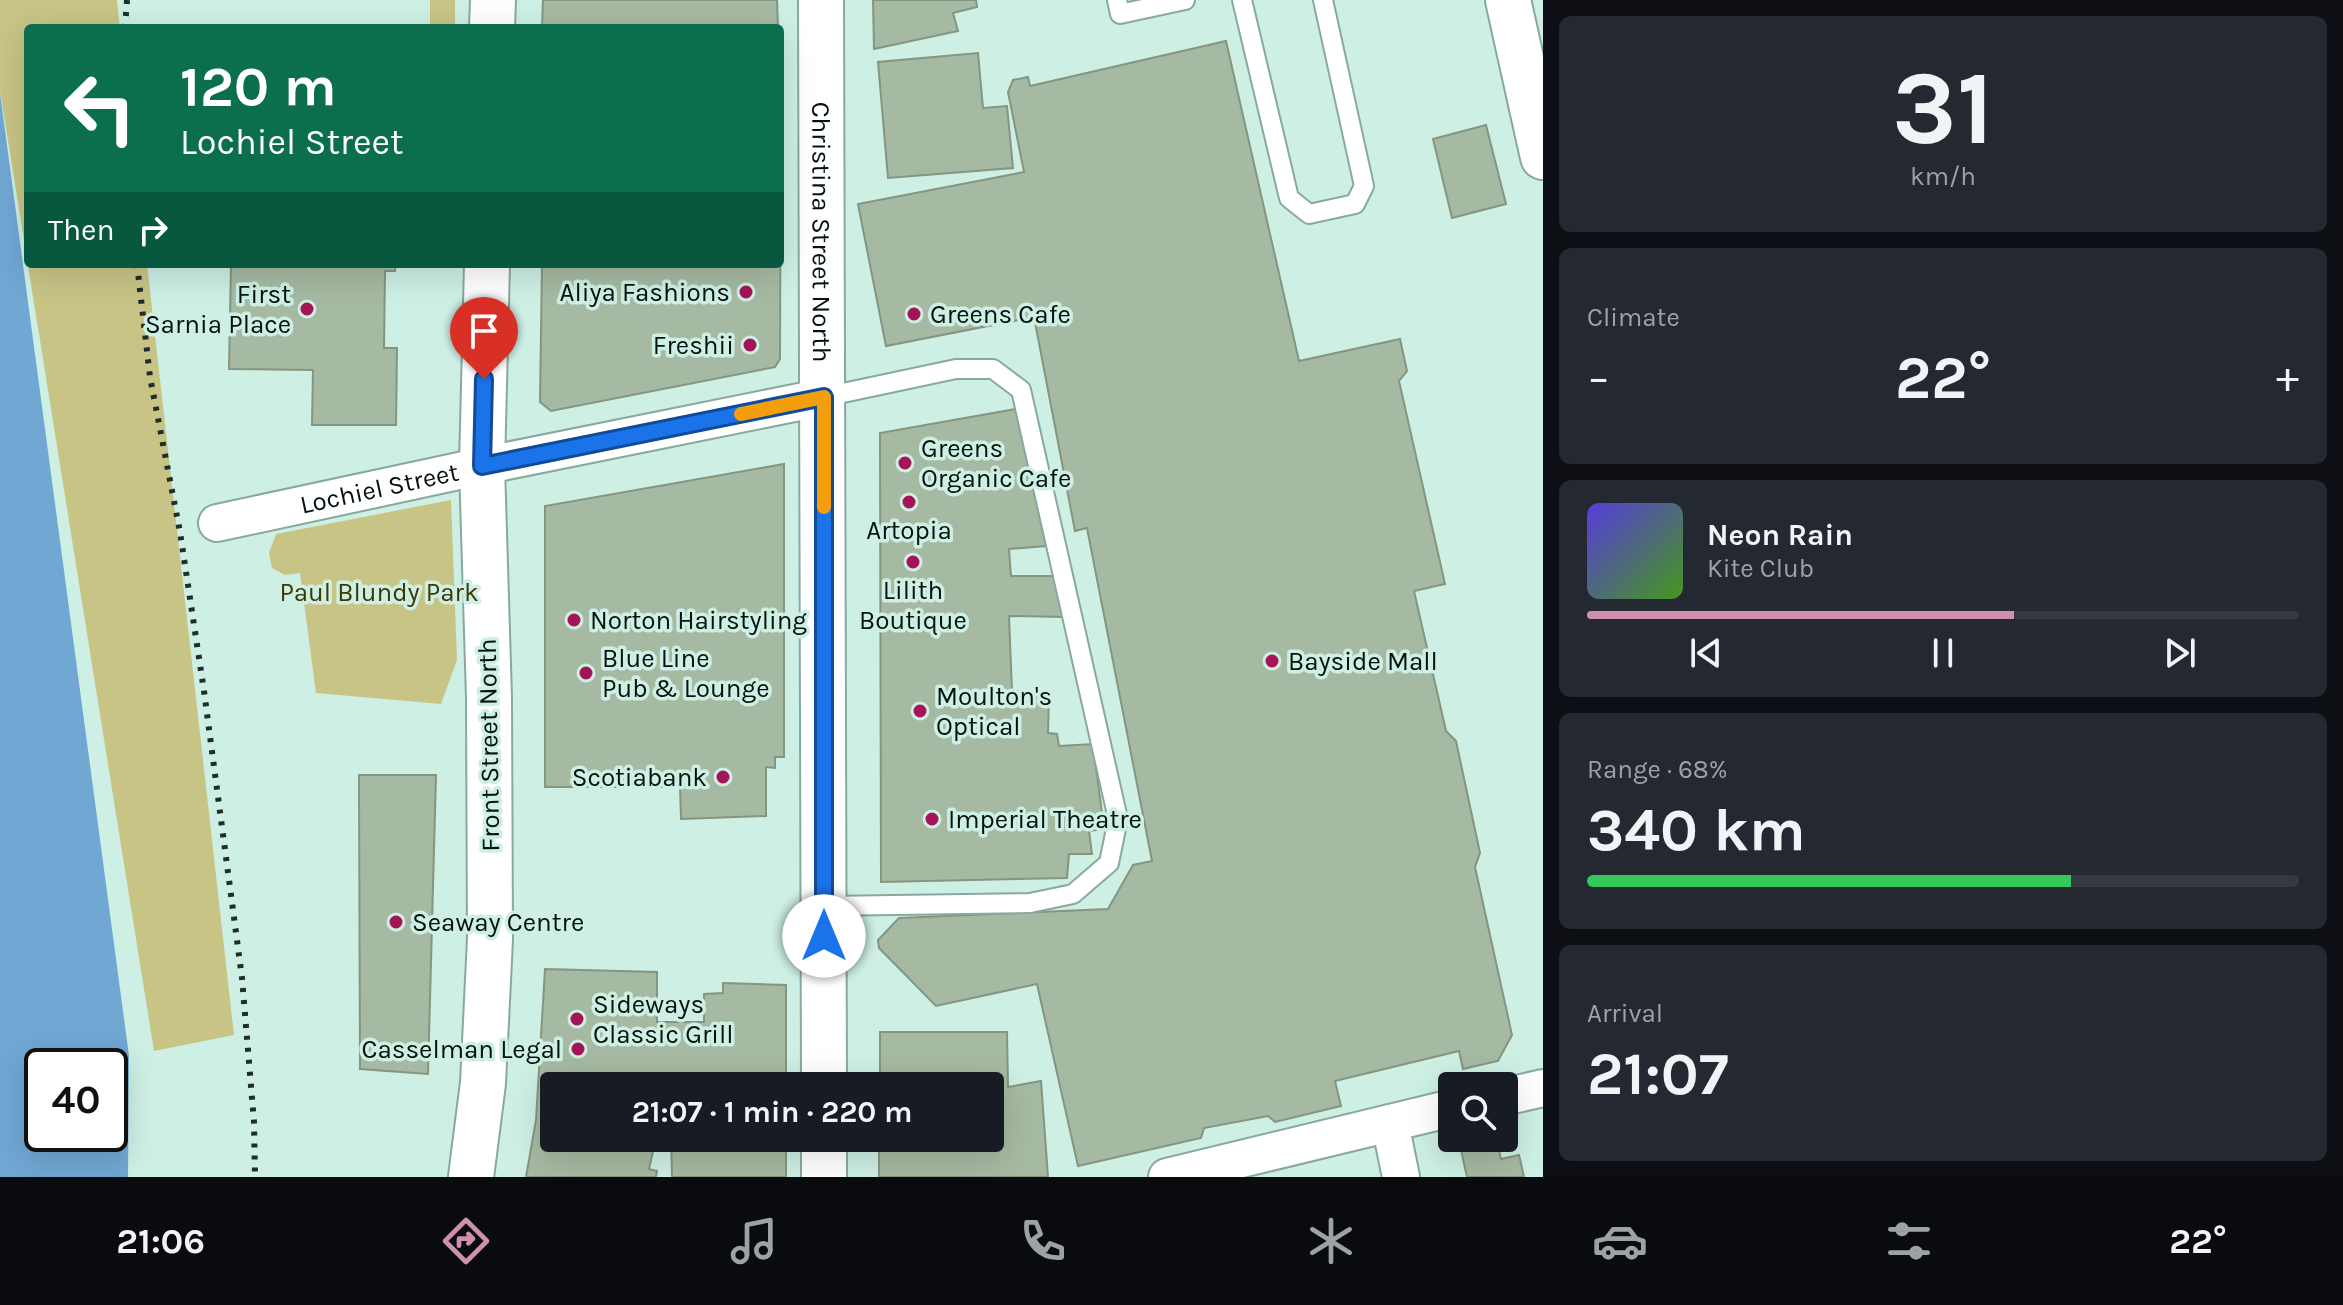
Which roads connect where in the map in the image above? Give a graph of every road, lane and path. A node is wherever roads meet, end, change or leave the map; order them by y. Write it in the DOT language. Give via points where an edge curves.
graph roads {
  1 [pos="493,0"];
  2 [pos="821,0"];
  3 [pos="1117,0"];
  4 [pos="1185,0"];
  5 [pos="1242,0"];
  6 [pos="1323,0"];
  7 [pos="1508,0"];
  8 [pos="492,24"];
  9 [pos="1543,157"];
  10 [pos="487,268"];
  11 [pos="824,397"];
  12 [pos="482,466"];
  13 [pos="217,523"];
  14 [pos="824,906"];
  15 [pos="824,1072"];
  16 [pos="1543,1088"];
  17 [pos="1518,1094"];
  18 [pos="1438,1111"];
  19 [pos="1390,1123"];
  20 [pos="824,1152"];
  21 [pos="471,1177"];
  22 [pos="824,1177"];
  23 [pos="1167,1177"];
  24 [pos="1401,1177"];
  1 -- 8 [label="street"];
  2 -- 11 [label="street, Christina Street North"];
  3 -- 4 [label="lane" via="1120,14"];
  5 -- 6 [label="lane" via="1289,198 1309,214 1355,204 1364,186"];
  7 -- 9 [label="street"];
  10 -- 12 [label="street, Front Street North"];
  11 -- 12 [label="street, Lochiel Street"];
  11 -- 14 [label="street, Christina Street North"];
  11 -- 14 [label="lane" via="956,369 993,369 1021,390 1118,819 1109,863 1073,894 1030,903"];
  12 -- 13 [label="street, Lochiel Street"];
  12 -- 21 [label="street, Front Street North" via="490,939 483,1083"];
  14 -- 15 [label="street, Christina Street North"];
  16 -- 17 [label="street"];
  18 -- 19 [label="street"];
  19 -- 23 [label="street"];
  19 -- 24 [label="street"];
  20 -- 22 [label="street"];
}
